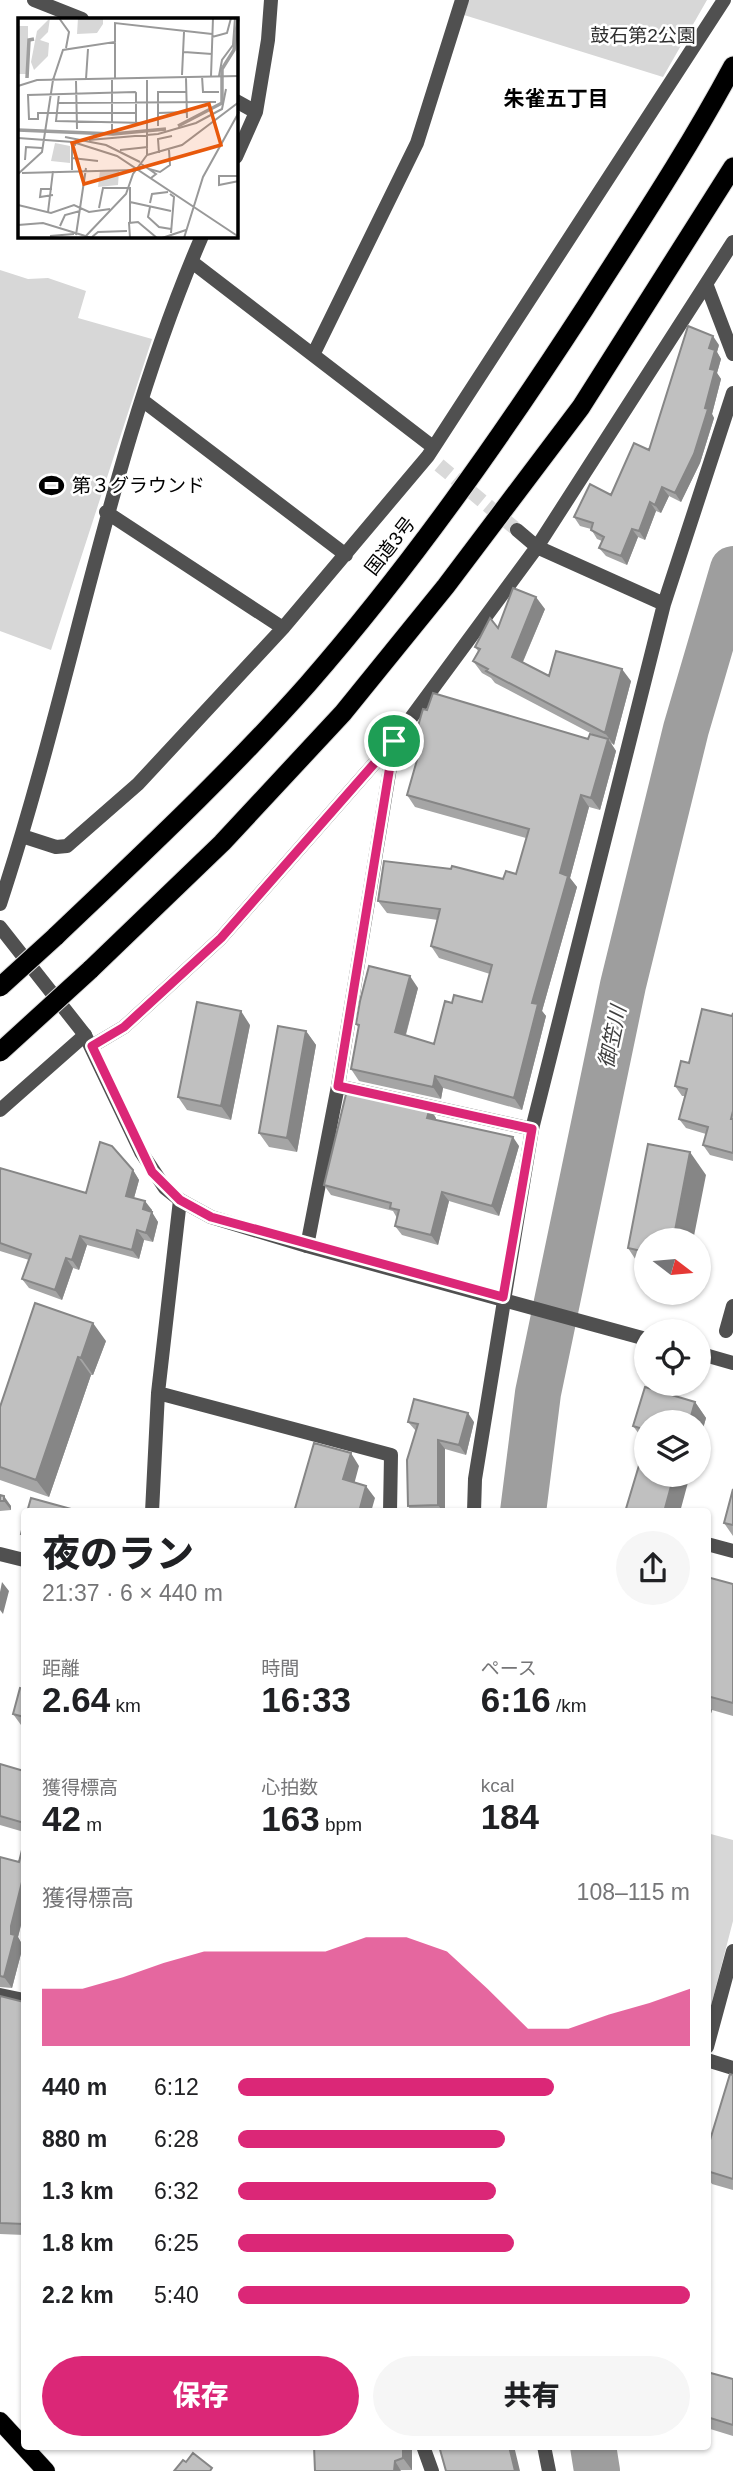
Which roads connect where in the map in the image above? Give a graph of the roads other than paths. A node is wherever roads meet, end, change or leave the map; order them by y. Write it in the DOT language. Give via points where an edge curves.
graph roads {
  1 [pos="34,0"];
  2 [pos="271,0"];
  3 [pos="462,0"];
  4 [pos="723,0"];
  5 [pos="79,18"];
  6 [pos="733,66"];
  7 [pos="238,102"];
  8 [pos="256,112"];
  9 [pos="238,152"];
  10 [pos="733,167"];
  11 [pos="201,238"];
  12 [pos="733,242"];
  13 [pos="192,262"];
  14 [pos="708,286"];
  15 [pos="314,353"];
  16 [pos="733,354"];
  17 [pos="733,393"];
  18 [pos="142,400"];
  19 [pos="433,456"];
  20 [pos="106,512"];
  21 [pos="517,530"];
  22 [pos="537,547"];
  23 [pos="346,555"];
  24 [pos="664,604"];
  25 [pos="283,628"];
  26 [pos="394,741"];
  27 [pos="22,836"];
  28 [pos="0,904"];
  29 [pos="0,928"];
  30 [pos="0,988"];
  31 [pos="88,1040"];
  32 [pos="0,1052"];
  33 [pos="338,1086"];
  34 [pos="0,1111"];
  35 [pos="532,1129"];
  36 [pos="180,1200"];
  37 [pos="307,1246"];
  38 [pos="507,1298"];
  39 [pos="733,1306"];
  40 [pos="726,1331"];
  41 [pos="634,1336"];
  42 [pos="711,1357"];
  43 [pos="733,1363"];
  44 [pos="158,1393"];
  45 [pos="152,1508"];
  46 [pos="390,1508"];
  47 [pos="474,1508"];
  48 [pos="711,1545"];
  49 [pos="733,1551"];
  50 [pos="0,1554"];
  51 [pos="21,1559"];
  52 [pos="733,1951"];
  53 [pos="0,1995"];
  54 [pos="21,1999"];
  55 [pos="711,2032"];
  56 [pos="711,2061"];
  57 [pos="733,2068"];
  58 [pos="0,2421"];
  59 [pos="21,2444"];
  60 [pos="27,2450"];
  61 [pos="424,2450"];
  62 [pos="545,2450"];
  63 [pos="46,2471"];
  64 [pos="432,2471"];
  65 [pos="549,2471"];
  1 -- 5 [label="street"];
  2 -- 8 [label="street"];
  3 -- 15 [label="street" via="417,143"];
  4 -- 19 [label="street"];
  6 -- 30 [label="highway, 国道3号, bridge" via="691,145 537,381 410,561 306,685 206,792"];
  7 -- 8 [label="street"];
  8 -- 9 [label="street"];
  10 -- 32 [label="highway, bridge" via="581,407 343,713 222,842"];
  11 -- 13 [label="street"];
  12 -- 14 [label="street"];
  13 -- 15 [label="street"];
  13 -- 18 [label="street"];
  14 -- 16 [label="street"];
  14 -- 22 [label="street"];
  15 -- 19 [label="street"];
  17 -- 24 [label="street"];
  18 -- 20 [label="street"];
  18 -- 23 [label="street"];
  19 -- 23 [label="street"];
  20 -- 25 [label="street"];
  20 -- 27 [label="street"];
  21 -- 22 [label="street"];
  22 -- 24 [label="street"];
  22 -- 26 [label="street"];
  23 -- 25 [label="street"];
  24 -- 35 [label="street"];
  25 -- 27 [label="street" via="138,784 67,846"];
  26 -- 31 [label="street" via="221,938 124,1027"];
  26 -- 33 [label="street"];
  27 -- 28 [label="street"];
  29 -- 31 [label="street"];
  31 -- 34 [label="street"];
  31 -- 36 [label="street" via="141,1152 165,1188"];
  33 -- 35 [label="street"];
  33 -- 37 [label="street"];
  35 -- 38 [label="street"];
  36 -- 37 [label="street" via="211,1217"];
  36 -- 44 [label="street"];
  37 -- 38 [label="street"];
  38 -- 41 [label="street"];
  38 -- 47 [label="street" via="475,1479"];
  39 -- 40 [label="street"];
  42 -- 43 [label="street"];
  44 -- 45 [label="street"];
  44 -- 46 [label="street" via="391,1455"];
  48 -- 49 [label="street"];
  50 -- 51 [label="street"];
  52 -- 55 [label="street"];
  53 -- 54 [label="street"];
  56 -- 57 [label="street"];
  58 -- 59 [label="main road"];
  60 -- 63 [label="main road"];
  61 -- 64 [label="street"];
  62 -- 65 [label="street"];
}
